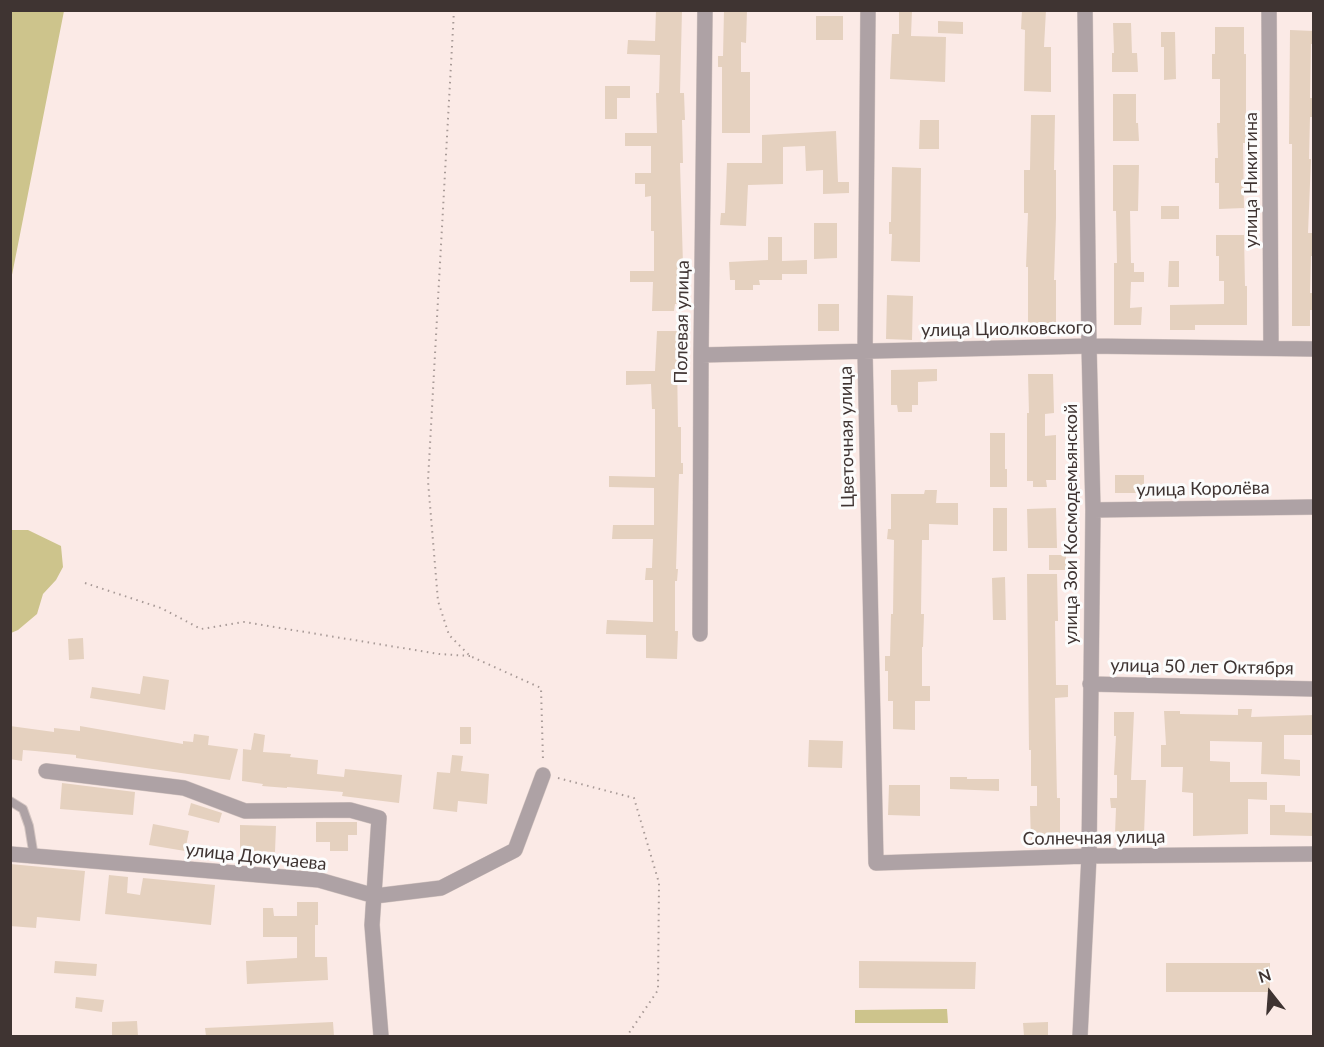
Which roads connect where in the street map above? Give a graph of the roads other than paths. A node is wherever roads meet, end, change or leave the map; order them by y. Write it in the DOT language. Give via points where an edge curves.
graph roads {
  1 [pos="705,10"];
  2 [pos="868,10"];
  3 [pos="1085,10"];
  4 [pos="1269,10"];
  5 [pos="1089,346"];
  6 [pos="1271,348"];
  7 [pos="1314,349"];
  8 [pos="865,352"];
  9 [pos="701,355"];
  10 [pos="1314,507"];
  11 [pos="1093,510"];
  12 [pos="700,634"];
  13 [pos="1090,684"];
  14 [pos="1314,689"];
  15 [pos="46,771"];
  16 [pos="543,775"];
  17 [pos="10,801"];
  18 [pos="10,854"];
  19 [pos="1314,854"];
  20 [pos="1089,856"];
  21 [pos="34,857"];
  22 [pos="876,863"];
  23 [pos="375,896"];
  24 [pos="381,1036"];
  25 [pos="1080,1036"];
  1 -- 9 [label="street, Полевая улица"];
  2 -- 8 [label="street, Цветочная улица"];
  3 -- 5 [label="street, улица Зои Космодемьянской"];
  4 -- 6 [label="street, улица Никитина"];
  5 -- 6 [label="street, улица Циолковского"];
  5 -- 8 [label="street, улица Циолковского"];
  5 -- 11 [label="street, улица Зои Космодемьянской"];
  6 -- 7 [label="street, улица Циолковского"];
  8 -- 9 [label="street, улица Циолковского"];
  8 -- 22 [label="street, Цветочная улица"];
  9 -- 12 [label="street, Полевая улица"];
  10 -- 11 [label="street, улица Королёва"];
  11 -- 13 [label="street, улица Зои Космодемьянской"];
  13 -- 14 [label="street, улица 50 лет Октября"];
  13 -- 20 [label="street, улица Зои Космодемьянской"];
  15 -- 23 [label="street" via="184,788 245,811 350,810 379,818"];
  16 -- 23 [label="street, улица Докучаева" via="515,850 441,888"];
  17 -- 21 [label="lane" via="23,808"];
  18 -- 21 [label="street, улица Докучаева"];
  19 -- 20 [label="street, Солнечная улица"];
  20 -- 22 [label="street, Солнечная улица"];
  20 -- 25 [label="street, улица Зои Космодемьянской"];
  21 -- 23 [label="street, улица Докучаева" via="319,880"];
  23 -- 24 [label="street" via="372,925"];
}
